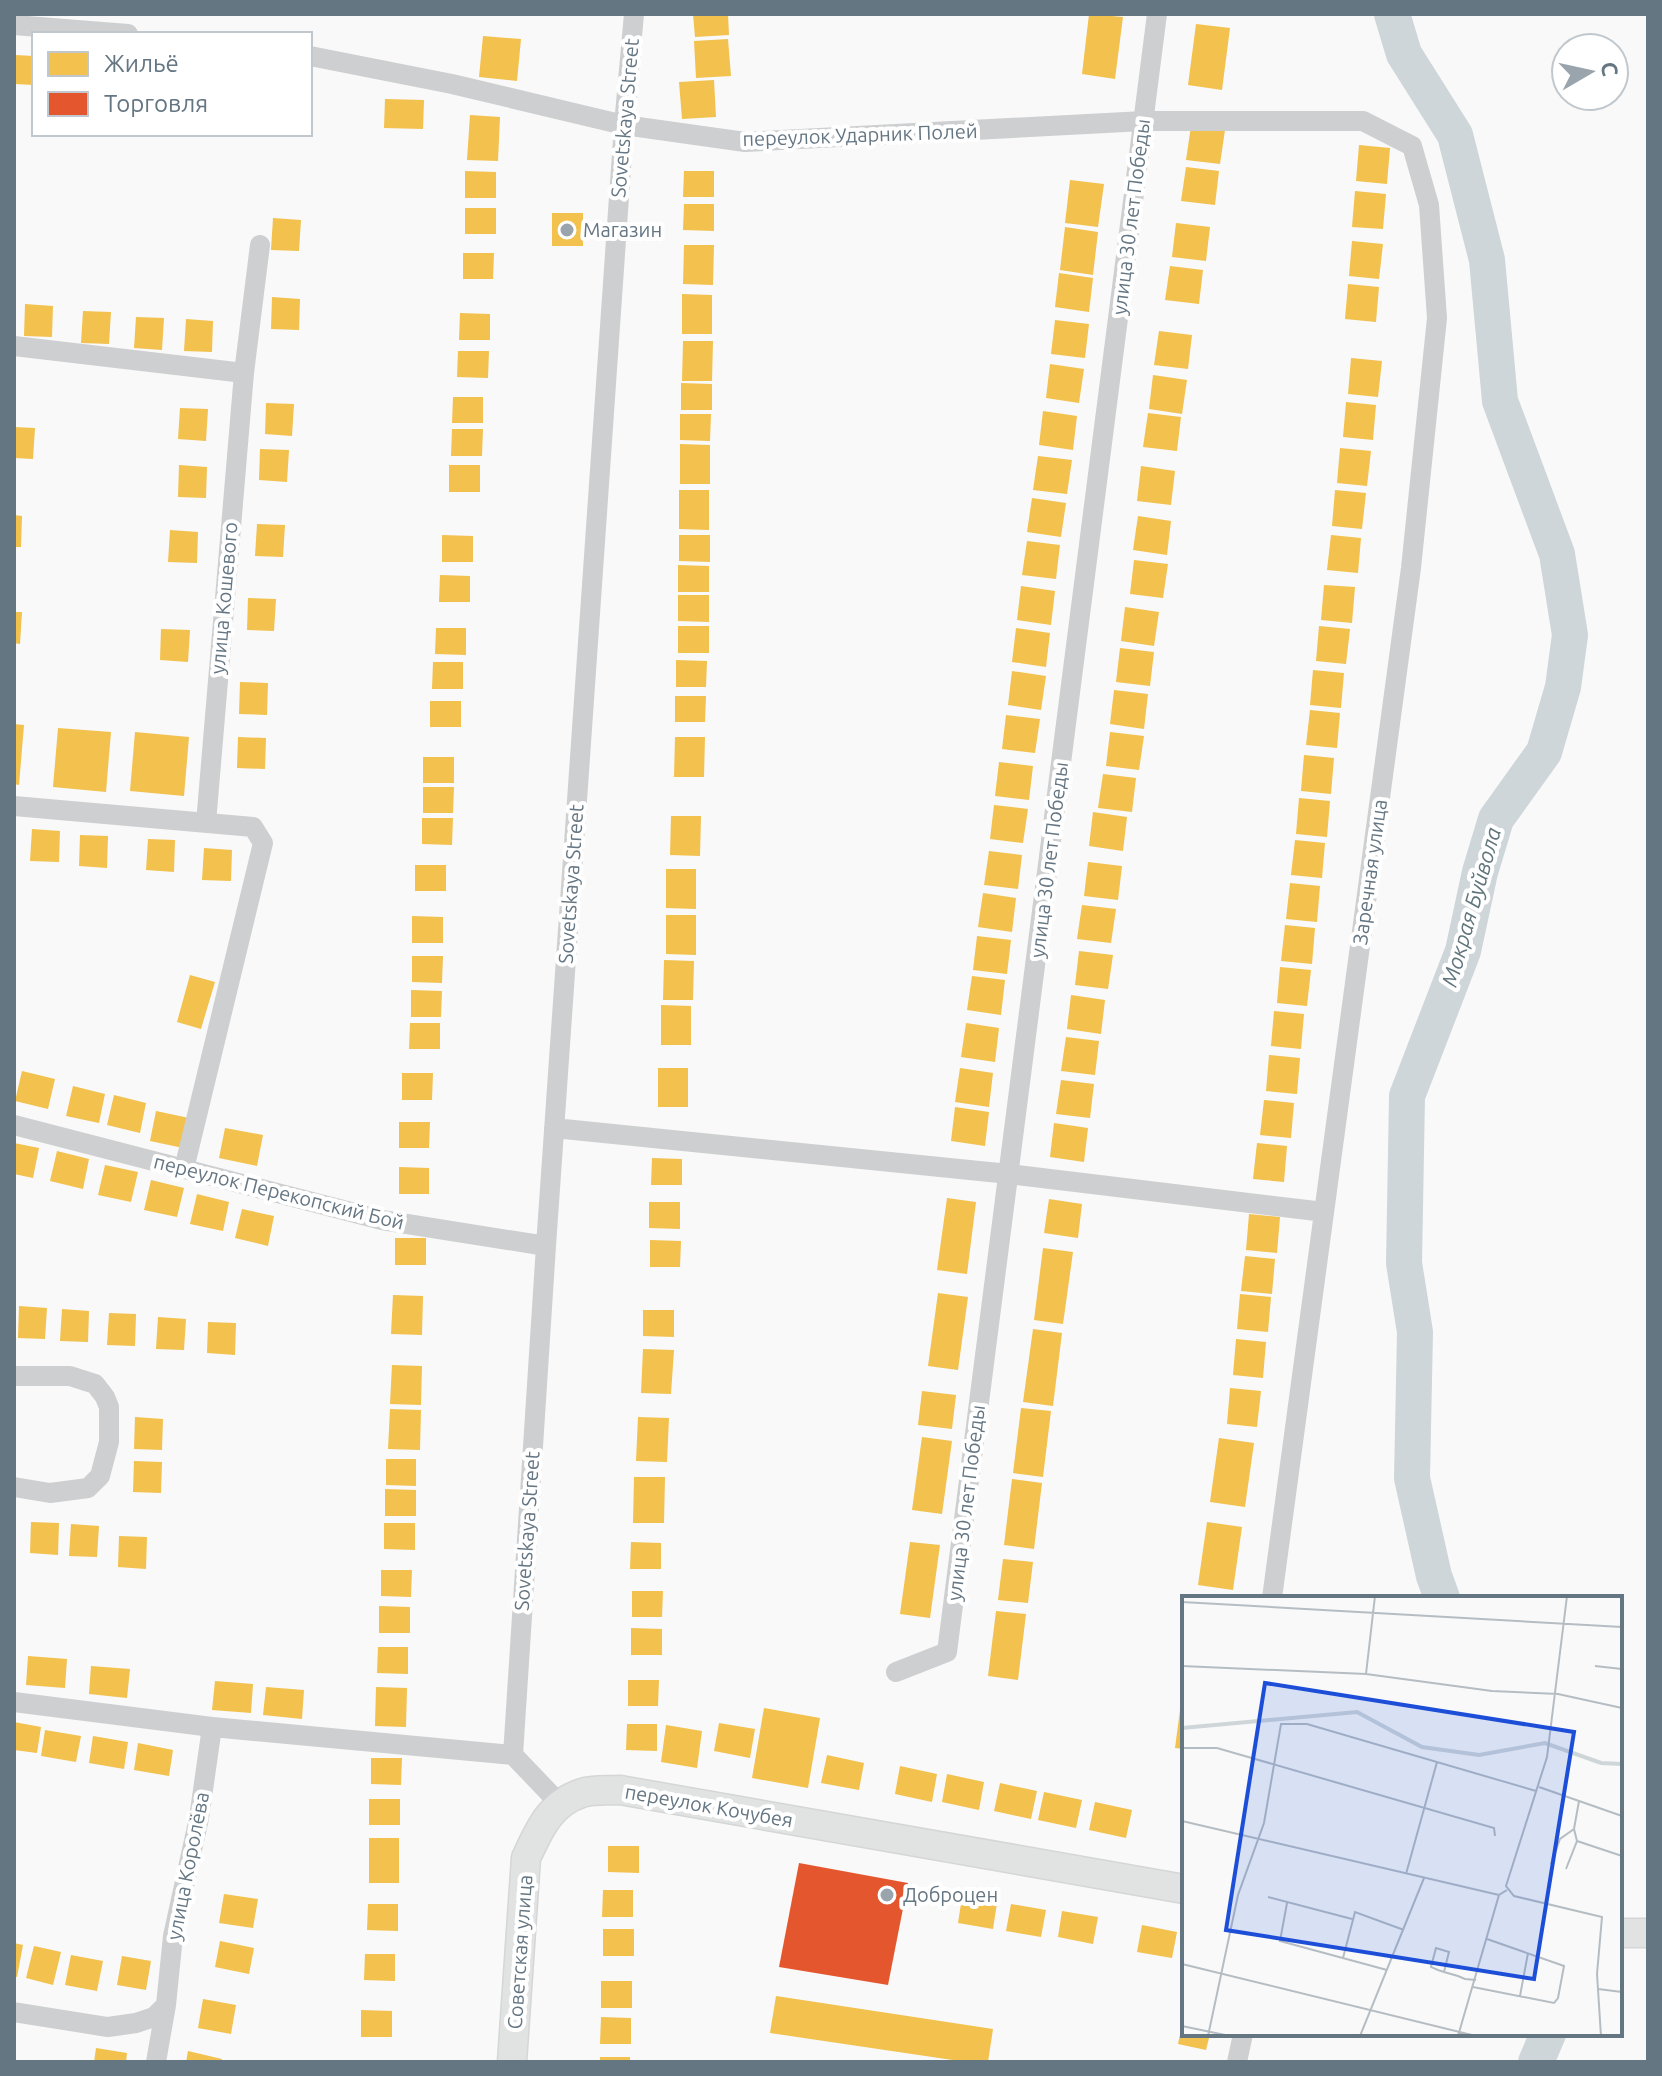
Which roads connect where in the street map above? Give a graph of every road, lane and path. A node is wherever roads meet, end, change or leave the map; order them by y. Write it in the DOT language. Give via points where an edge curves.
graph roads {
  1 [pos="634,14"];
  2 [pos="1157,14"];
  3 [pos="14,25"];
  4 [pos="103,32"];
  5 [pos="312,56"];
  6 [pos="1144,121"];
  7 [pos="624,125"];
  8 [pos="1412,146"];
  9 [pos="260,245"];
  10 [pos="14,346"];
  11 [pos="244,373"];
  12 [pos="14,806"];
  13 [pos="206,823"];
  14 [pos="14,1125"];
  15 [pos="554,1128"];
  16 [pos="184,1169"];
  17 [pos="1009,1174"];
  18 [pos="1324,1212"];
  19 [pos="546,1246"];
  20 [pos="14,1376"];
  21 [pos="14,1487"];
  22 [pos="1272,1596"];
  23 [pos="896,1672"];
  24 [pos="14,1702"];
  25 [pos="212,1727"];
  26 [pos="513,1755"];
  27 [pos="559,1803"];
  28 [pos="1182,1889"];
  29 [pos="166,2005"];
  30 [pos="14,2012"];
  31 [pos="1243,2036"];
  32 [pos="156,2062"];
  33 [pos="512,2062"];
  34 [pos="1237,2062"];
  1 -- 7 [label="street, Sovetskaya Street"];
  2 -- 6 [label="street, улица 30 лет Победы"];
  3 -- 4 [label="street"];
  5 -- 7 [label="street, переулок Ударник Полей"];
  6 -- 7 [label="street, переулок Ударник Полей" via="745,142"];
  6 -- 8 [label="street, переулок Ударник Полей" via="1363,121"];
  6 -- 17 [label="street, улица 30 лет Победы"];
  7 -- 15 [label="street, Sovetskaya Street"];
  8 -- 18 [label="street, Заречная улица" via="1429,205 1437,318 1411,568"];
  9 -- 11 [label="street, улица Кошевого"];
  10 -- 11 [label="street"];
  11 -- 13 [label="street, улица Кошевого"];
  12 -- 13 [label="street"];
  13 -- 16 [label="street" via="253,827 263,843"];
  14 -- 16 [label="street, переулок Перекопский Бой"];
  15 -- 17 [label="street"];
  15 -- 19 [label="street, Sovetskaya Street"];
  16 -- 19 [label="street, переулок Перекопский Бой" via="382,1220"];
  17 -- 18 [label="street"];
  17 -- 23 [label="street, улица 30 лет Победы" via="947,1652"];
  18 -- 22 [label="street, Заречная улица"];
  19 -- 26 [label="street, Sovetskaya Street"];
  20 -- 21 [label="street" via="70,1376 95,1384 109,1407 109,1442 100,1476 88,1488 50,1493"];
  24 -- 25 [label="street"];
  25 -- 26 [label="street"];
  25 -- 29 [label="street, улица Королёва" via="173,1936"];
  26 -- 27 [label="street"];
  27 -- 28 [label="main road, переулок Кочубея" via="584,1792 620,1790"];
  27 -- 33 [label="main road, Советская улица" via="526,1858"];
  29 -- 30 [label="street" via="154,2017 108,2027"];
  29 -- 32 [label="street, улица Королёва"];
  31 -- 34 [label="street"];
}
